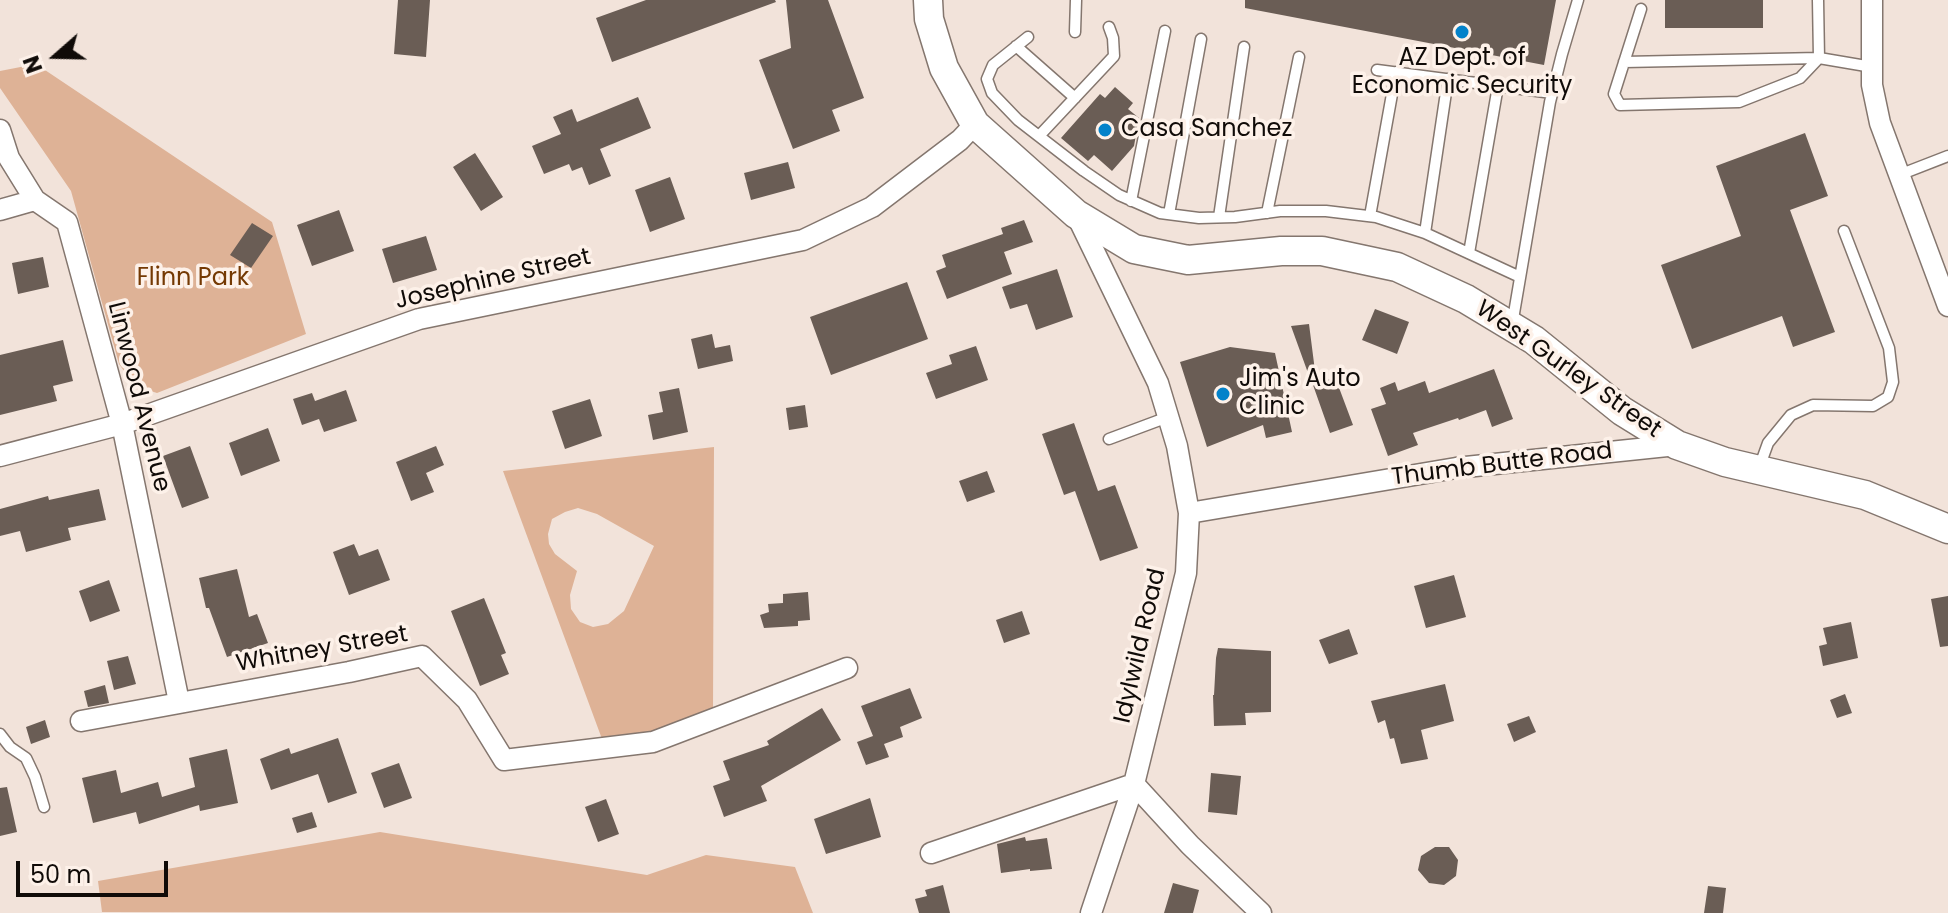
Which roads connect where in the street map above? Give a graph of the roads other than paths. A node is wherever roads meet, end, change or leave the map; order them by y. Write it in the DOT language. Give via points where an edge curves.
graph roads {
  1 [pos="928,0"];
  2 [pos="1076,0"];
  3 [pos="1578,0"];
  4 [pos="1818,0"];
  5 [pos="1872,0"];
  6 [pos="1641,9"];
  7 [pos="1109,27"];
  8 [pos="1165,31"];
  9 [pos="1075,32"];
  10 [pos="1028,37"];
  11 [pos="1201,39"];
  12 [pos="1016,46"];
  13 [pos="1244,47"];
  14 [pos="1299,57"];
  15 [pos="1819,58"];
  16 [pos="1624,62"];
  17 [pos="1872,67"];
  18 [pos="1377,70"];
  19 [pos="1396,72"];
  20 [pos="1448,79"];
  21 [pos="1498,86"];
  22 [pos="1552,93"];
  23 [pos="1075,98"];
  24 [pos="975,124"];
  25 [pos="0,130"];
  26 [pos="1039,136"];
  27 [pos="1948,156"];
  28 [pos="1899,175"];
  29 [pos="35,200"];
  30 [pos="1131,201"];
  31 [pos="0,210"];
  32 [pos="1267,213"];
  33 [pos="1076,214"];
  34 [pos="1169,214"];
  35 [pos="1370,216"];
  36 [pos="1219,217"];
  37 [pos="1844,231"];
  38 [pos="1425,233"];
  39 [pos="1469,253"];
  40 [pos="1520,277"];
  41 [pos="1948,306"];
  42 [pos="1512,327"];
  43 [pos="1168,417"];
  44 [pos="122,424"];
  45 [pos="1109,439"];
  46 [pos="1677,445"];
  47 [pos="0,456"];
  48 [pos="1758,470"];
  49 [pos="1189,513"];
  50 [pos="1948,529"];
  51 [pos="847,668"];
  52 [pos="179,702"];
  53 [pos="81,721"];
  54 [pos="0,734"];
  55 [pos="1134,784"];
  56 [pos="44,807"];
  57 [pos="931,853"];
  58 [pos="1091,913"];
  59 [pos="1261,913"];
  1 -- 24 [label="main road, West Gurley Street" via="944,68"];
  2 -- 9 [label="lane"];
  3 -- 22 [label="lane"];
  4 -- 15 [label="lane"];
  5 -- 17 [label="street"];
  6 -- 16 [label="lane"];
  7 -- 23 [label="lane" via="1114,56"];
  8 -- 30 [label="lane"];
  10 -- 12 [label="lane"];
  11 -- 34 [label="lane"];
  12 -- 23 [label="lane"];
  12 -- 26 [label="lane" via="993,65 987,79 992,93"];
  13 -- 36 [label="lane"];
  14 -- 32 [label="lane"];
  15 -- 16 [label="lane"];
  15 -- 16 [label="lane" via="1800,78 1739,102 1620,105 1614,94"];
  15 -- 17 [label="lane"];
  17 -- 28 [label="street" via="1880,123"];
  18 -- 19 [label="lane"];
  19 -- 20 [label="lane"];
  19 -- 35 [label="lane"];
  20 -- 21 [label="lane"];
  20 -- 38 [label="lane"];
  21 -- 22 [label="lane"];
  21 -- 39 [label="lane"];
  22 -- 40 [label="lane"];
  23 -- 26 [label="lane"];
  24 -- 33 [label="main road, West Gurley Street"];
  24 -- 44 [label="street, Josephine Street" via="872,207 803,240 419,319"];
  25 -- 29 [label="street, Linwood Avenue" via="9,158"];
  26 -- 30 [label="lane"];
  27 -- 28 [label="lane"];
  28 -- 41 [label="street"];
  29 -- 31 [label="street"];
  29 -- 44 [label="street, Linwood Avenue" via="67,222"];
  30 -- 34 [label="lane"];
  32 -- 35 [label="lane"];
  32 -- 36 [label="lane"];
  33 -- 42 [label="main road, West Gurley Street" via="1134,249 1188,260 1322,251 1397,267"];
  33 -- 43 [label="street, Idylwild Road" via="1158,383"];
  34 -- 36 [label="lane"];
  35 -- 38 [label="lane"];
  37 -- 48 [label="lane" via="1889,348 1893,382 1888,397 1873,406 1813,405 1791,415 1768,443"];
  38 -- 39 [label="lane"];
  39 -- 40 [label="lane"];
  40 -- 42 [label="lane"];
  42 -- 46 [label="main road, West Gurley Street" via="1622,411"];
  43 -- 45 [label="lane"];
  43 -- 49 [label="street, Idylwild Road"];
  44 -- 47 [label="street, Josephine Street"];
  44 -- 52 [label="street, Linwood Avenue"];
  46 -- 48 [label="main road, Thumb Butte Road"];
  46 -- 49 [label="street, Thumb Butte Road" via="1456,468"];
  48 -- 50 [label="main road, Thumb Butte Road" via="1865,495"];
  49 -- 55 [label="street, Idylwild Road" via="1186,573"];
  51 -- 52 [label="street, Whitney Street" via="653,742 504,760 467,700 422,656"];
  52 -- 53 [label="street, Whitney Street"];
  54 -- 56 [label="lane" via="26,758"];
  55 -- 57 [label="street"];
  55 -- 58 [label="street, Idylwild Road"];
  55 -- 59 [label="street"];
}
